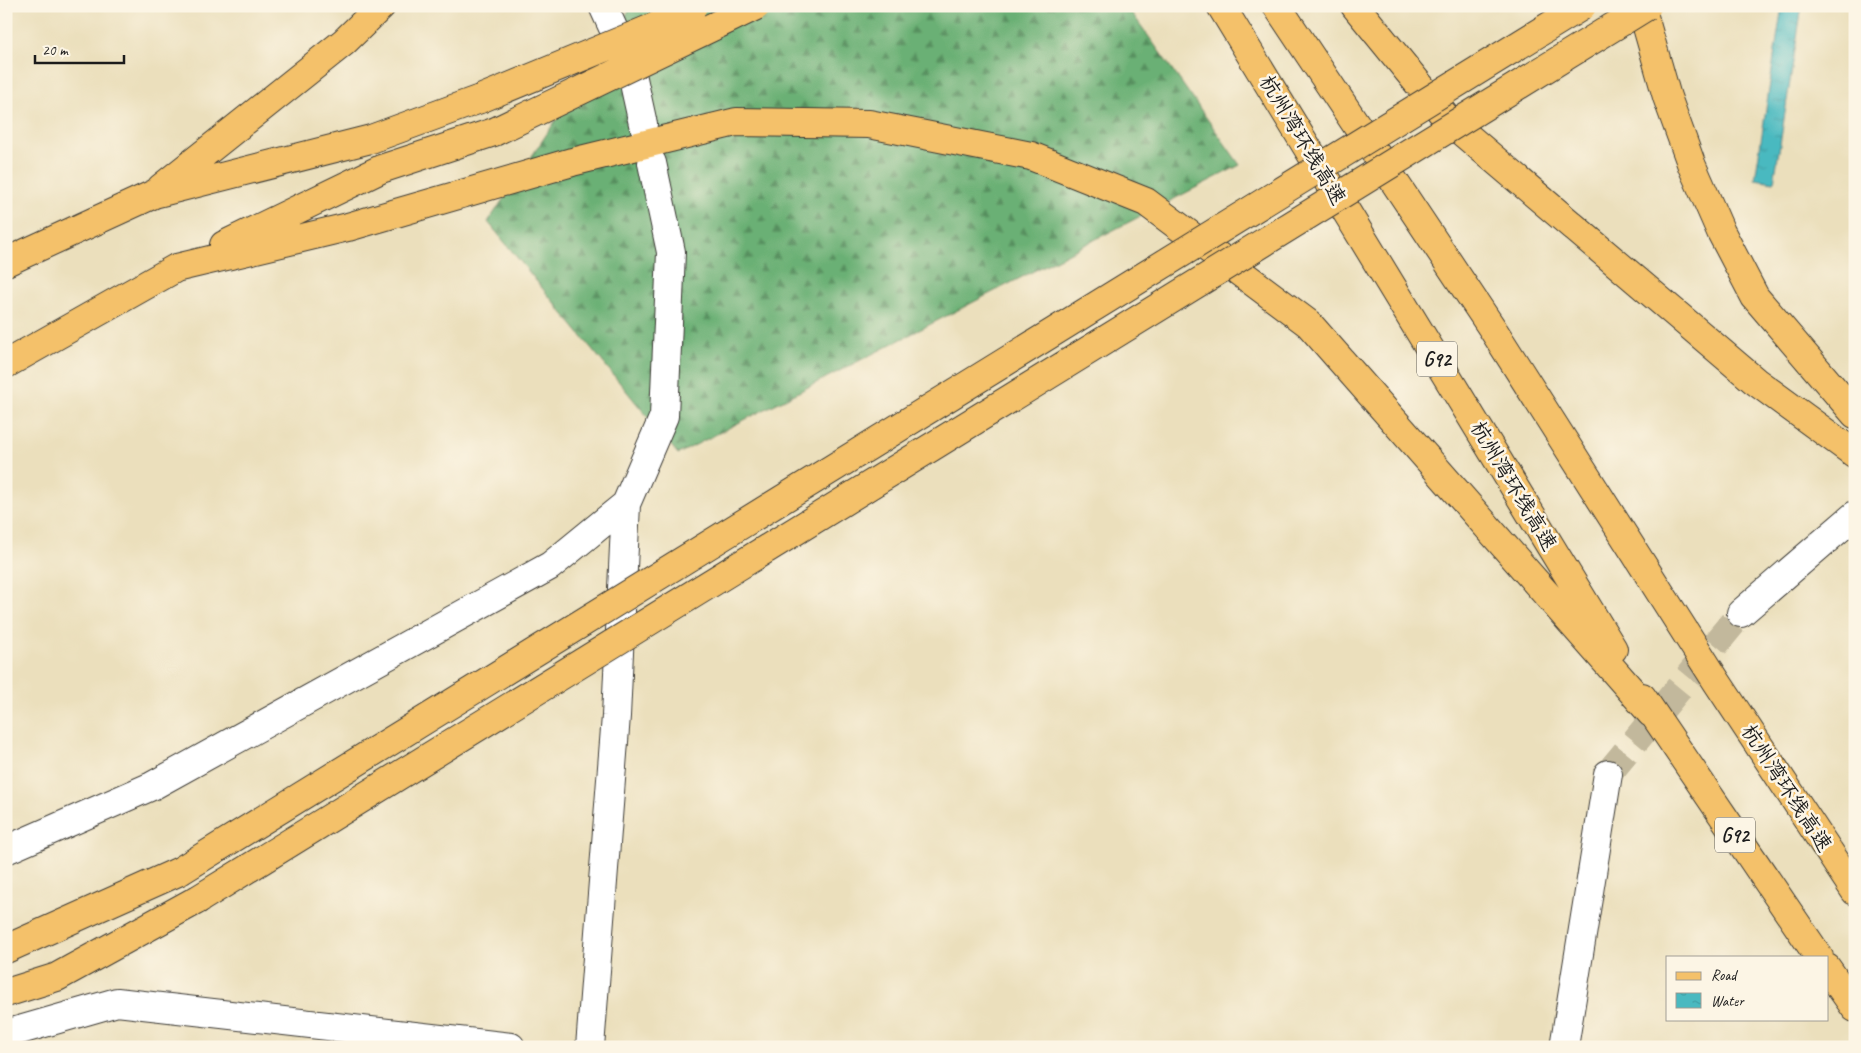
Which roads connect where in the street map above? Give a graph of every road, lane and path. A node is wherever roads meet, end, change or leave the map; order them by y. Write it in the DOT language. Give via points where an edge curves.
graph roads {
  1 [pos="381,6"];
  2 [pos="603,6"];
  3 [pos="693,6"];
  4 [pos="756,6"];
  5 [pos="1220,6"];
  6 [pos="1277,6"];
  7 [pos="1355,6"];
  8 [pos="1582,6"];
  9 [pos="1641,6"];
  10 [pos="1647,6"];
  11 [pos="643,124"];
  12 [pos="652,163"];
  13 [pos="154,194"];
  14 [pos="6,262"];
  15 [pos="176,268"];
  16 [pos="6,364"];
  17 [pos="1855,414"];
  18 [pos="1855,454"];
  19 [pos="626,504"];
  20 [pos="1855,515"];
  21 [pos="1740,613"];
  22 [pos="1652,713"];
  23 [pos="1608,774"];
  24 [pos="6,850"];
  25 [pos="1855,890"];
  26 [pos="6,949"];
  27 [pos="1818,956"];
  28 [pos="1828,969"];
  29 [pos="6,993"];
  30 [pos="1855,1008"];
  31 [pos="6,1034"];
  32 [pos="511,1047"];
  33 [pos="590,1047"];
  34 [pos="1564,1047"];
  1 -- 13 [label="main road" via="344,42"];
  2 -- 11 [label="street" via="630,65"];
  3 -- 13 [label="main road, bridge" via="652,28 480,99 371,139"];
  4 -- 15 [label="main road, bridge" via="494,132 381,170"];
  5 -- 22 [label="main road, 杭州湾环线高速 / G92"];
  6 -- 25 [label="main road, 杭州湾环线高速" via="1492,328 1717,682"];
  7 -- 18 [label="main road" via="1448,120 1754,381"];
  8 -- 26 [label="main road, bridge" via="180,871"];
  9 -- 17 [label="main road" via="1667,97 1692,166 1754,297"];
  10 -- 29 [label="main road, bridge" via="197,900 57,977"];
  12 -- 19 [label="street" via="671,252 664,416"];
  13 -- 14 [label="main road"];
  15 -- 16 [label="main road"];
  15 -- 22 [label="main road" via="348,227 572,162 736,122 869,124 1031,156 1146,202 1309,324"];
  19 -- 24 [label="street" via="541,570 152,786"];
  19 -- 33 [label="street" via="616,716"];
  20 -- 21 [label="street"];
  22 -- 27 [label="main road, 杭州湾环线高速 / G92"];
  23 -- 34 [label="street"];
  28 -- 30 [label="main road"];
  31 -- 32 [label="street" via="117,1002"];
}
